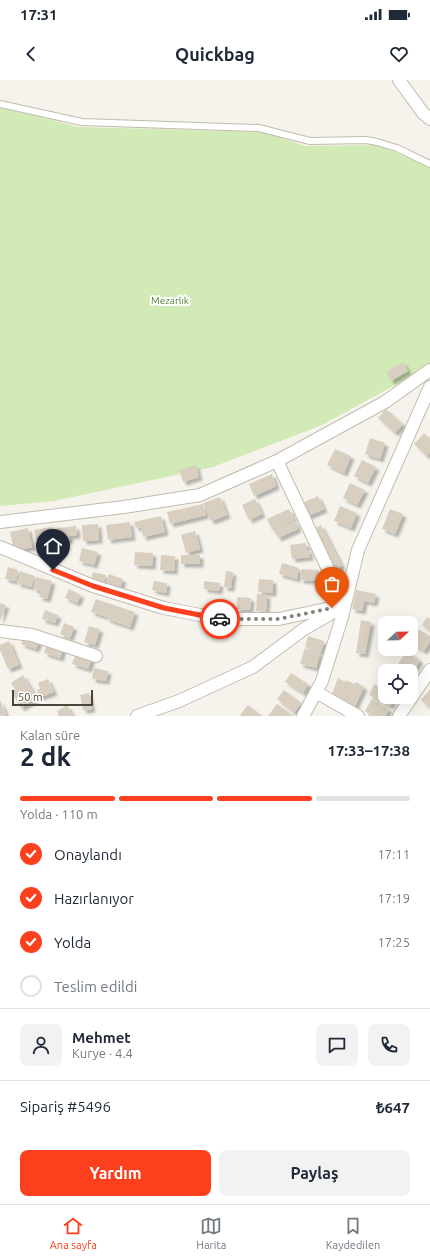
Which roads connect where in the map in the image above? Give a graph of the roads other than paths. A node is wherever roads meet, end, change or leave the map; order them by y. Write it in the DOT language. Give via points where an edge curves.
graph roads {
  1 [pos="402,82"];
  2 [pos="0,104"];
  3 [pos="430,119"];
  4 [pos="430,164"];
  5 [pos="430,370"];
  6 [pos="430,389"];
  7 [pos="277,461"];
  8 [pos="20,520"];
  9 [pos="0,522"];
  10 [pos="0,530"];
  11 [pos="0,547"];
  12 [pos="345,605"];
  13 [pos="0,631"];
  14 [pos="96,656"];
  15 [pos="430,670"];
  16 [pos="316,692"];
  17 [pos="137,716"];
  18 [pos="302,716"];
  19 [pos="358,716"];
  20 [pos="399,716"];
  1 -- 3 [label="street"];
  2 -- 4 [label="lane" via="82,122 259,128 310,141 366,140 397,148"];
  5 -- 7 [label="street" via="385,402"];
  6 -- 12 [label="street" via="358,550"];
  7 -- 8 [label="street" via="200,495"];
  7 -- 12 [label="street"];
  8 -- 9 [label="street"];
  8 -- 10 [label="street"];
  11 -- 12 [label="street" via="93,586 164,608 221,619 279,619"];
  12 -- 16 [label="street"];
  12 -- 17 [label="street" via="304,629 253,668 179,701"];
  13 -- 14 [label="street" via="32,635"];
  15 -- 20 [label="street"];
  16 -- 18 [label="street"];
  16 -- 19 [label="street"];
}
